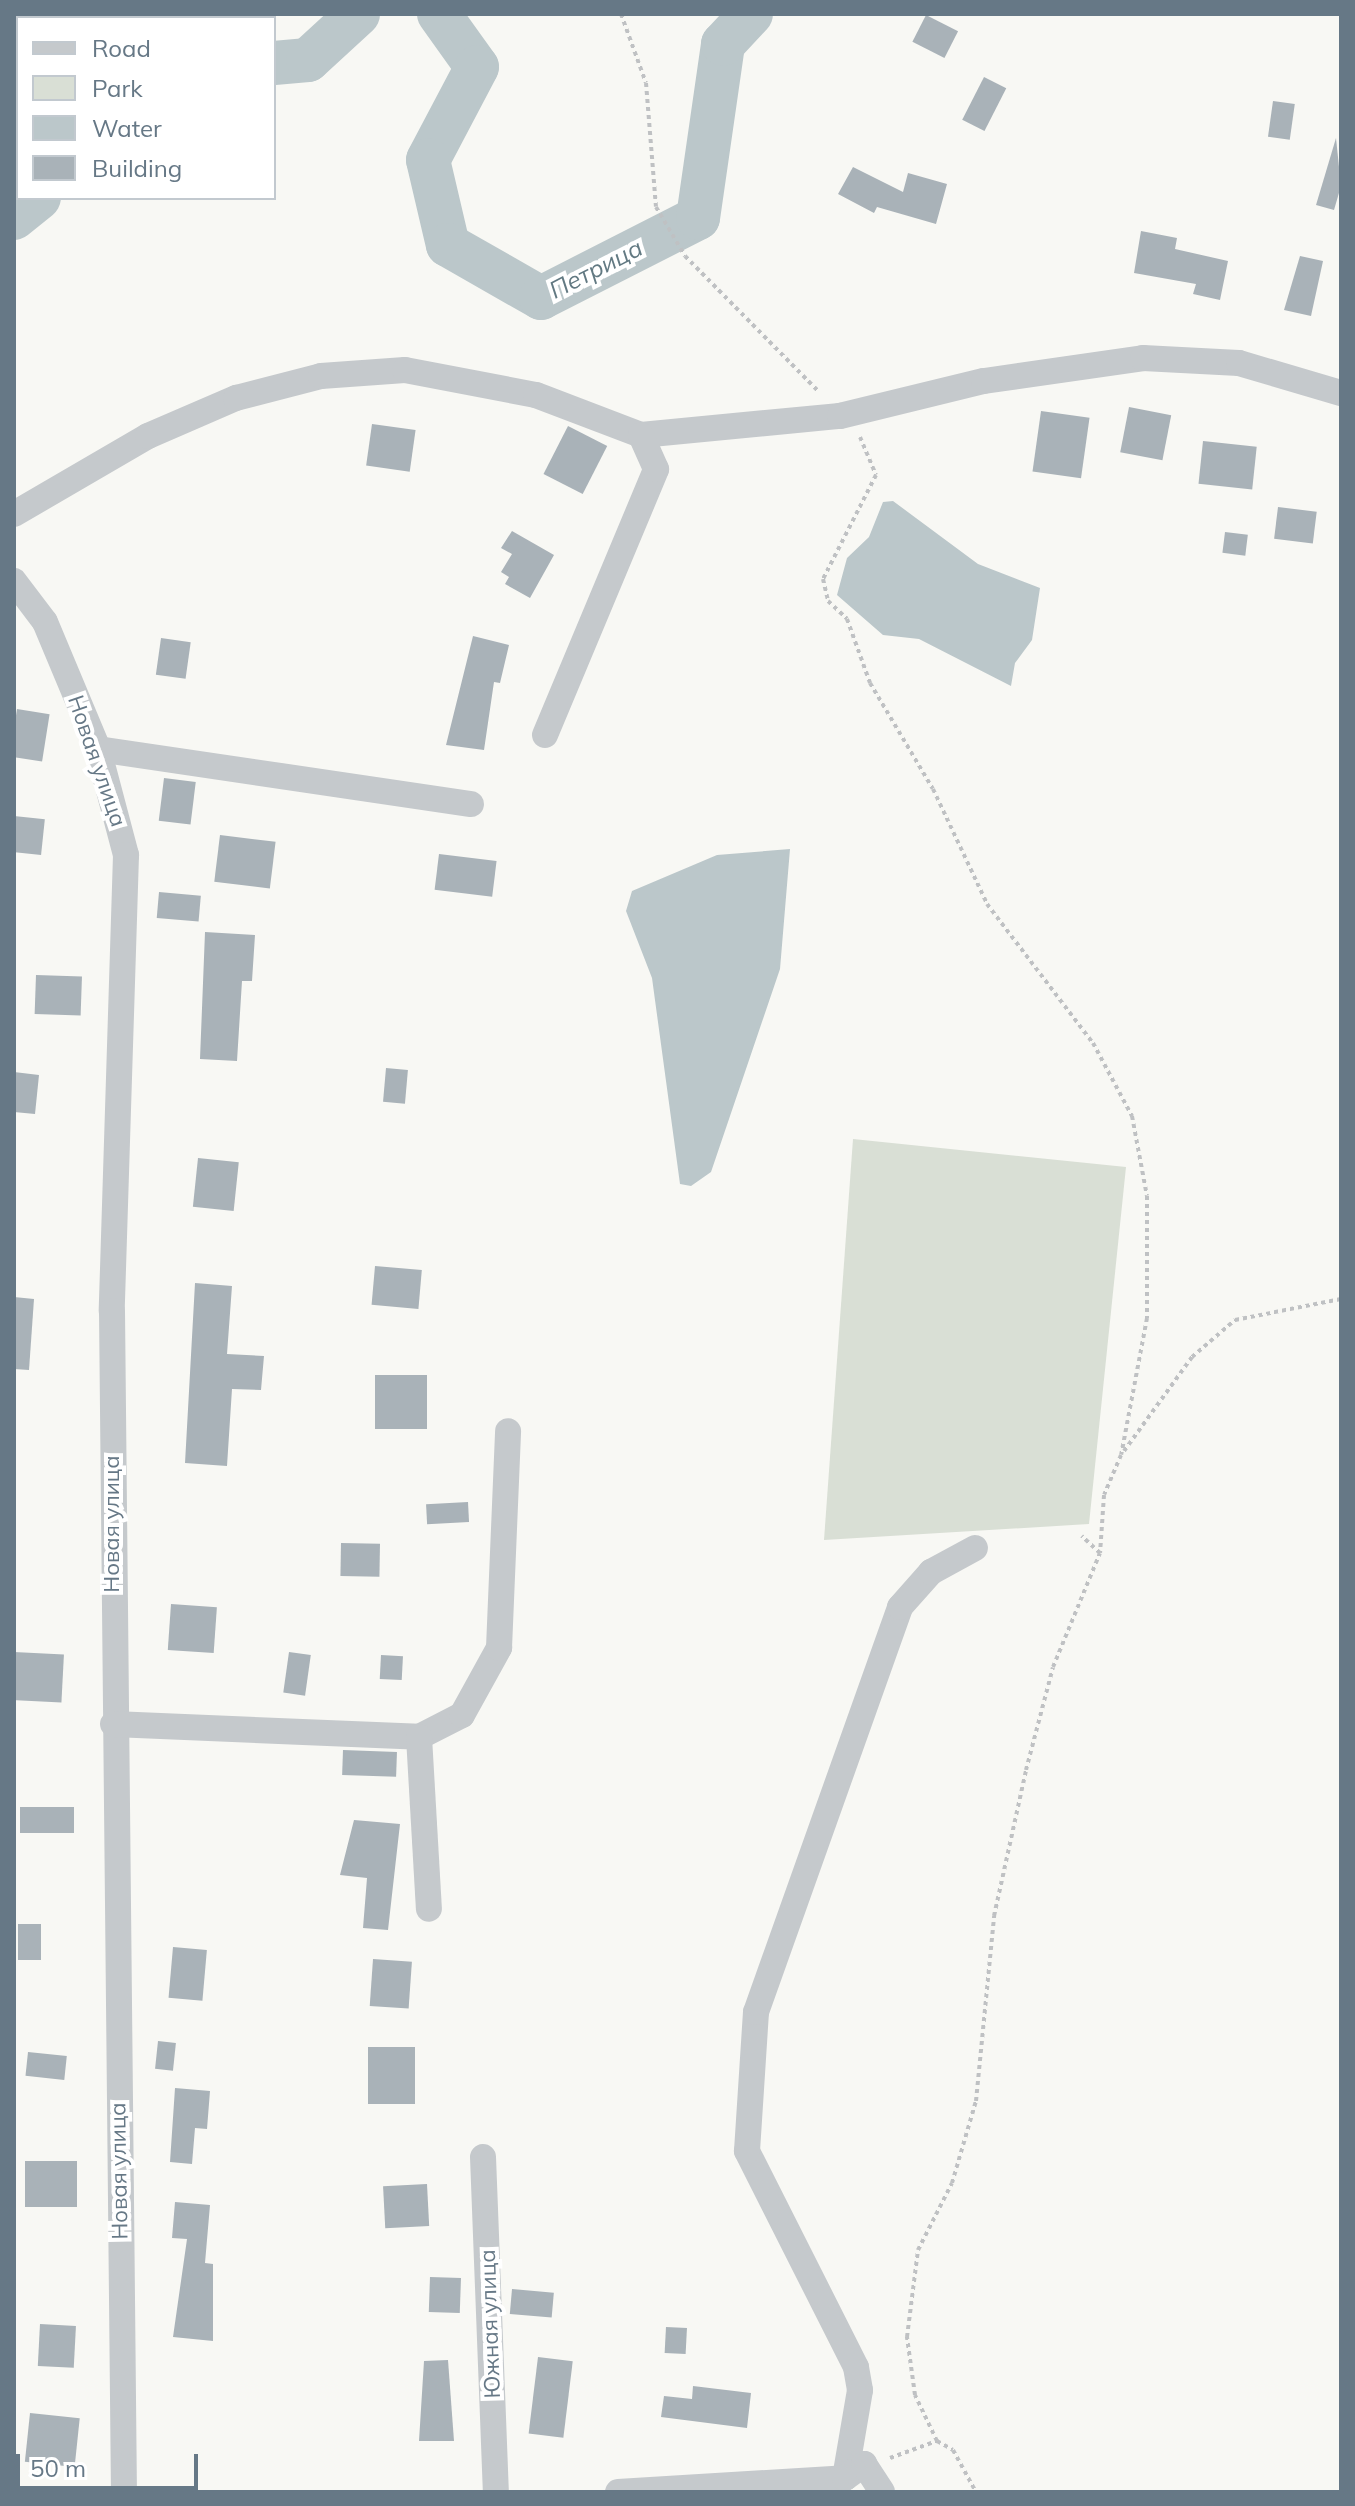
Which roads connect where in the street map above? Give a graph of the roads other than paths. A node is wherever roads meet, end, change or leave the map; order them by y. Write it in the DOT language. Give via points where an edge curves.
graph roads {
  1 [pos="1341,393"];
  2 [pos="641,435"];
  3 [pos="14,514"];
  4 [pos="14,581"];
  5 [pos="545,735"];
  6 [pos="98,749"];
  7 [pos="471,804"];
  8 [pos="508,1431"];
  9 [pos="975,1548"];
  10 [pos="113,1724"];
  11 [pos="419,1737"];
  12 [pos="429,1909"];
  13 [pos="483,2157"];
  14 [pos="855,2471"];
  15 [pos="124,2492"];
  16 [pos="496,2492"];
  17 [pos="618,2492"];
  18 [pos="882,2492"];
  1 -- 2 [label="street" via="1239,363 1143,358 984,381 840,416"];
  2 -- 3 [label="street" via="536,395 434,376 321,376 236,398 148,436"];
  2 -- 5 [label="street" via="656,469"];
  4 -- 6 [label="street, Новая улица" via="45,622"];
  6 -- 7 [label="street"];
  6 -- 10 [label="street, Новая улица" via="126,855 128,897 112,1311"];
  8 -- 11 [label="street" via="499,1648 462,1715"];
  9 -- 14 [label="street" via="931,1572 900,1607 756,2012 747,2151 856,2367 860,2390"];
  10 -- 11 [label="street"];
  10 -- 15 [label="street, Новая улица"];
  11 -- 12 [label="street"];
  13 -- 16 [label="street, Южная улица"];
  14 -- 17 [label="street"];
  14 -- 18 [label="street"];
}
